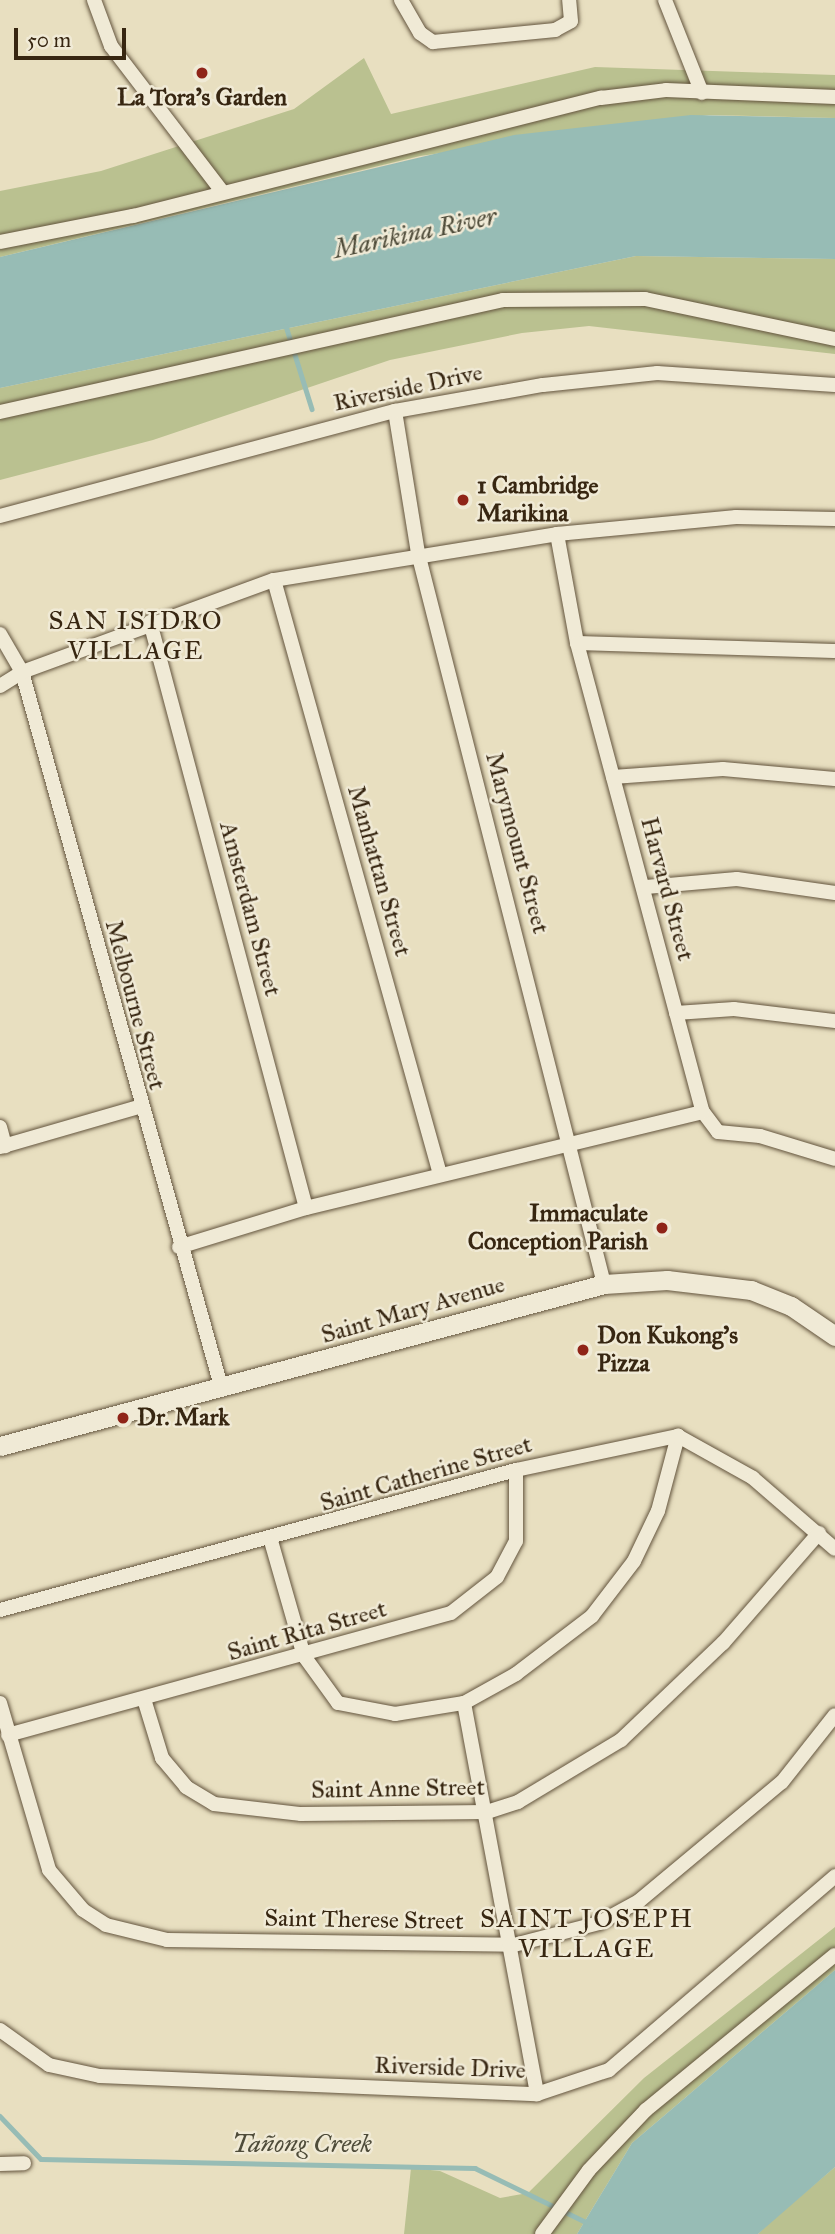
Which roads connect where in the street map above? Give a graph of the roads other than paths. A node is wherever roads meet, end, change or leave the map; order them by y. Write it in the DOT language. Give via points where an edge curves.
graph roads {
  1 [pos="94,0"];
  2 [pos="401,0"];
  3 [pos="569,0"];
  4 [pos="665,0"];
  5 [pos="702,93"];
  6 [pos="835,97"];
  7 [pos="222,191"];
  8 [pos="0,242"];
  9 [pos="835,339"];
  10 [pos="835,385"];
  11 [pos="395,411"];
  12 [pos="0,412"];
  13 [pos="0,516"];
  14 [pos="835,519"];
  15 [pos="557,534"];
  16 [pos="418,553"];
  17 [pos="274,580"];
  18 [pos="150,622"];
  19 [pos="0,634"];
  20 [pos="577,643"];
  21 [pos="835,651"];
  22 [pos="22,672"];
  23 [pos="0,686"];
  24 [pos="613,777"];
  25 [pos="835,779"];
  26 [pos="646,887"];
  27 [pos="835,893"];
  28 [pos="676,1013"];
  29 [pos="835,1021"];
  30 [pos="138,1107"];
  31 [pos="703,1112"];
  32 [pos="0,1127"];
  33 [pos="571,1140"];
  34 [pos="2,1146"];
  35 [pos="835,1158"];
  36 [pos="440,1174"];
  37 [pos="306,1208"];
  38 [pos="179,1247"];
  39 [pos="604,1284"];
  40 [pos="835,1336"];
  41 [pos="222,1390"];
  42 [pos="678,1436"];
  43 [pos="0,1446"];
  44 [pos="516,1470"];
  45 [pos="819,1533"];
  46 [pos="271,1541"];
  47 [pos="835,1549"];
  48 [pos="0,1610"];
  49 [pos="304,1656"];
  50 [pos="144,1699"];
  51 [pos="0,1703"];
  52 [pos="464,1703"];
  53 [pos="835,1715"];
  54 [pos="8,1735"];
  55 [pos="487,1812"];
  56 [pos="835,1876"];
  57 [pos="514,1945"];
  58 [pos="835,1955"];
  59 [pos="0,2030"];
  60 [pos="537,2094"];
  61 [pos="24,2163"];
  62 [pos="0,2164"];
  63 [pos="544,2232"];
  1 -- 7 [label="street" via="111,46"];
  2 -- 3 [label="street" via="420,33 433,42 555,30 571,21"];
  4 -- 5 [label="street"];
  5 -- 6 [label="street"];
  5 -- 7 [label="street" via="666,90 601,98"];
  7 -- 8 [label="street"];
  9 -- 12 [label="street" via="645,299 474,304"];
  10 -- 11 [label="street, Riverside Drive" via="657,373 542,385"];
  11 -- 13 [label="street, Riverside Drive"];
  11 -- 16 [label="street, Marymount Street"];
  14 -- 15 [label="street" via="736,517"];
  15 -- 16 [label="street"];
  15 -- 20 [label="street, Harvard Street"];
  16 -- 17 [label="street"];
  16 -- 33 [label="street, Marymount Street"];
  17 -- 18 [label="street"];
  17 -- 36 [label="street, Manhattan Street"];
  18 -- 22 [label="street"];
  18 -- 37 [label="street, Amsterdam Street"];
  19 -- 22 [label="street, Melbourne Street"];
  20 -- 21 [label="street"];
  20 -- 24 [label="street, Harvard Street"];
  22 -- 23 [label="street"];
  22 -- 30 [label="street, Melbourne Street"];
  24 -- 25 [label="street" via="723,769"];
  24 -- 26 [label="street, Harvard Street"];
  26 -- 27 [label="street" via="737,879"];
  26 -- 28 [label="street, Harvard Street"];
  28 -- 29 [label="street" via="734,1009 813,1014"];
  28 -- 31 [label="street, Harvard Street"];
  30 -- 34 [label="street"];
  30 -- 38 [label="street, Melbourne Street"];
  31 -- 33 [label="street"];
  31 -- 35 [label="street" via="718,1132 760,1136"];
  32 -- 34 [label="street"];
  33 -- 36 [label="street"];
  33 -- 39 [label="street, Marymount Street"];
  36 -- 37 [label="street"];
  37 -- 38 [label="street"];
  38 -- 41 [label="street, Melbourne Street"];
  39 -- 40 [label="street, Saint Mary Avenue" via="667,1280 751,1290 791,1306"];
  39 -- 41 [label="street, Saint Mary Avenue"];
  41 -- 43 [label="street, Saint Mary Avenue"];
  42 -- 44 [label="street, Saint Catherine Street"];
  42 -- 45 [label="street" via="753,1478"];
  42 -- 52 [label="street" via="658,1511 634,1561 592,1616 516,1674"];
  44 -- 46 [label="street, Saint Catherine Street"];
  44 -- 49 [label="street, Saint Rita Street" via="516,1541 482,1593 451,1613"];
  45 -- 47 [label="street"];
  45 -- 55 [label="street, Saint Anne Street" via="723,1643 621,1740 539,1790"];
  46 -- 48 [label="street, Saint Catherine Street"];
  46 -- 49 [label="street"];
  49 -- 50 [label="street, Saint Rita Street"];
  49 -- 52 [label="street" via="324,1690 359,1711 396,1714"];
  50 -- 54 [label="street, Saint Rita Street"];
  50 -- 55 [label="street, Saint Anne Street" via="162,1758 186,1787 214,1804 301,1814"];
  51 -- 54 [label="street, Saint Therese Street"];
  52 -- 55 [label="street"];
  53 -- 57 [label="street, Saint Therese Street" via="782,1782 639,1901 599,1923"];
  54 -- 57 [label="street, Saint Therese Street" via="50,1870 83,1910 106,1925 167,1940"];
  55 -- 57 [label="street"];
  56 -- 60 [label="street, Riverside Drive" via="609,2070"];
  57 -- 60 [label="street"];
  58 -- 63 [label="street" via="646,2110 589,2169"];
  59 -- 60 [label="street, Riverside Drive" via="48,2065 100,2076"];
  61 -- 62 [label="street"];
}
